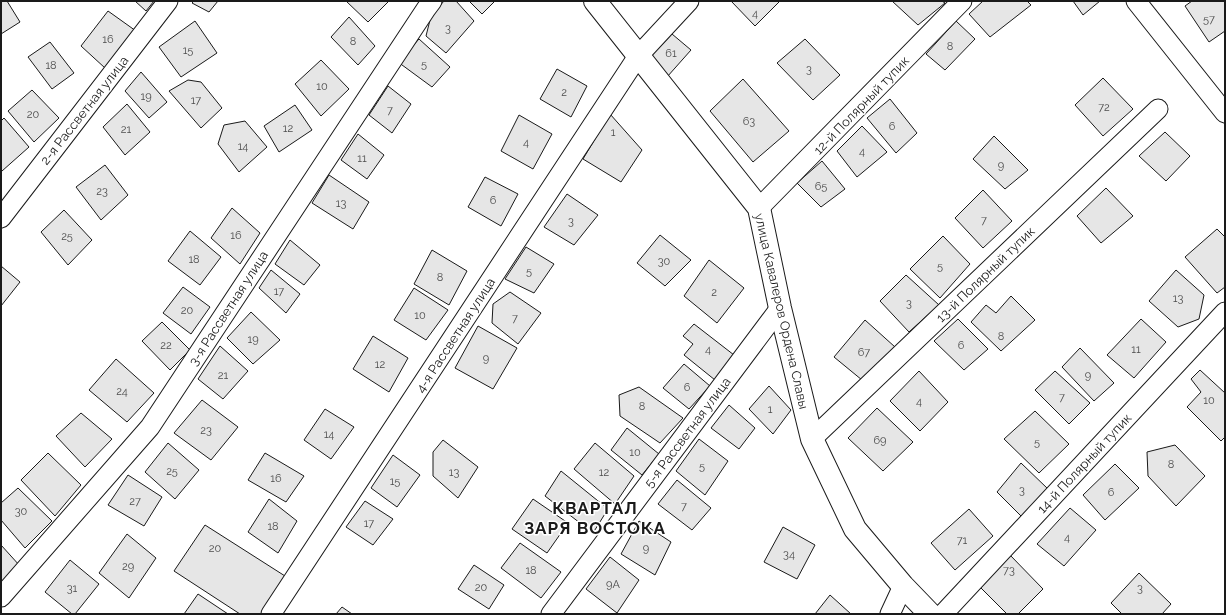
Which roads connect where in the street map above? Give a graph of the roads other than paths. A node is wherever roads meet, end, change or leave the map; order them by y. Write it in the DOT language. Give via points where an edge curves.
graph roads {
  1 [pos="168,1"];
  2 [pos="432,1"];
  3 [pos="595,1"];
  4 [pos="689,1"];
  5 [pos="962,1"];
  6 [pos="1136,1"];
  7 [pos="638,56"];
  8 [pos="1158,109"];
  9 [pos="1225,113"];
  10 [pos="759,208"];
  11 [pos="1,218"];
  12 [pos="780,308"];
  13 [pos="1225,312"];
  14 [pos="812,439"];
  15 [pos="903,586"];
  16 [pos="1,597"];
  17 [pos="271,614"];
  18 [pos="551,614"];
  19 [pos="890,614"];
  20 [pos="930,614"];
  21 [pos="943,614"];
  1 -- 11 [label="street, 2-я Рассветная улица"];
  2 -- 16 [label="street, 3-я Рассветная улица" via="150,427"];
  3 -- 7 [label="street, улица Кавалеров Ордена Славы"];
  4 -- 7 [label="street, 4-я Рассветная улица"];
  5 -- 10 [label="street, 12-й Полярный тупик"];
  6 -- 9 [label="street"];
  7 -- 10 [label="street, улица Кавалеров Ордена Славы"];
  7 -- 17 [label="street, 4-я Рассветная улица"];
  8 -- 14 [label="street, 13-й Полярный тупик"];
  10 -- 12 [label="street, улица Кавалеров Ордена Славы"];
  12 -- 14 [label="street, улица Кавалеров Ордена Славы"];
  12 -- 18 [label="street, 5-я Рассветная улица"];
  13 -- 21 [label="street, 14-й Полярный тупик"];
  14 -- 15 [label="street, улица Кавалеров Ордена Славы" via="854,529"];
  15 -- 19 [label="street"];
  15 -- 20 [label="street, улица Кавалеров Ордена Славы"];
}
